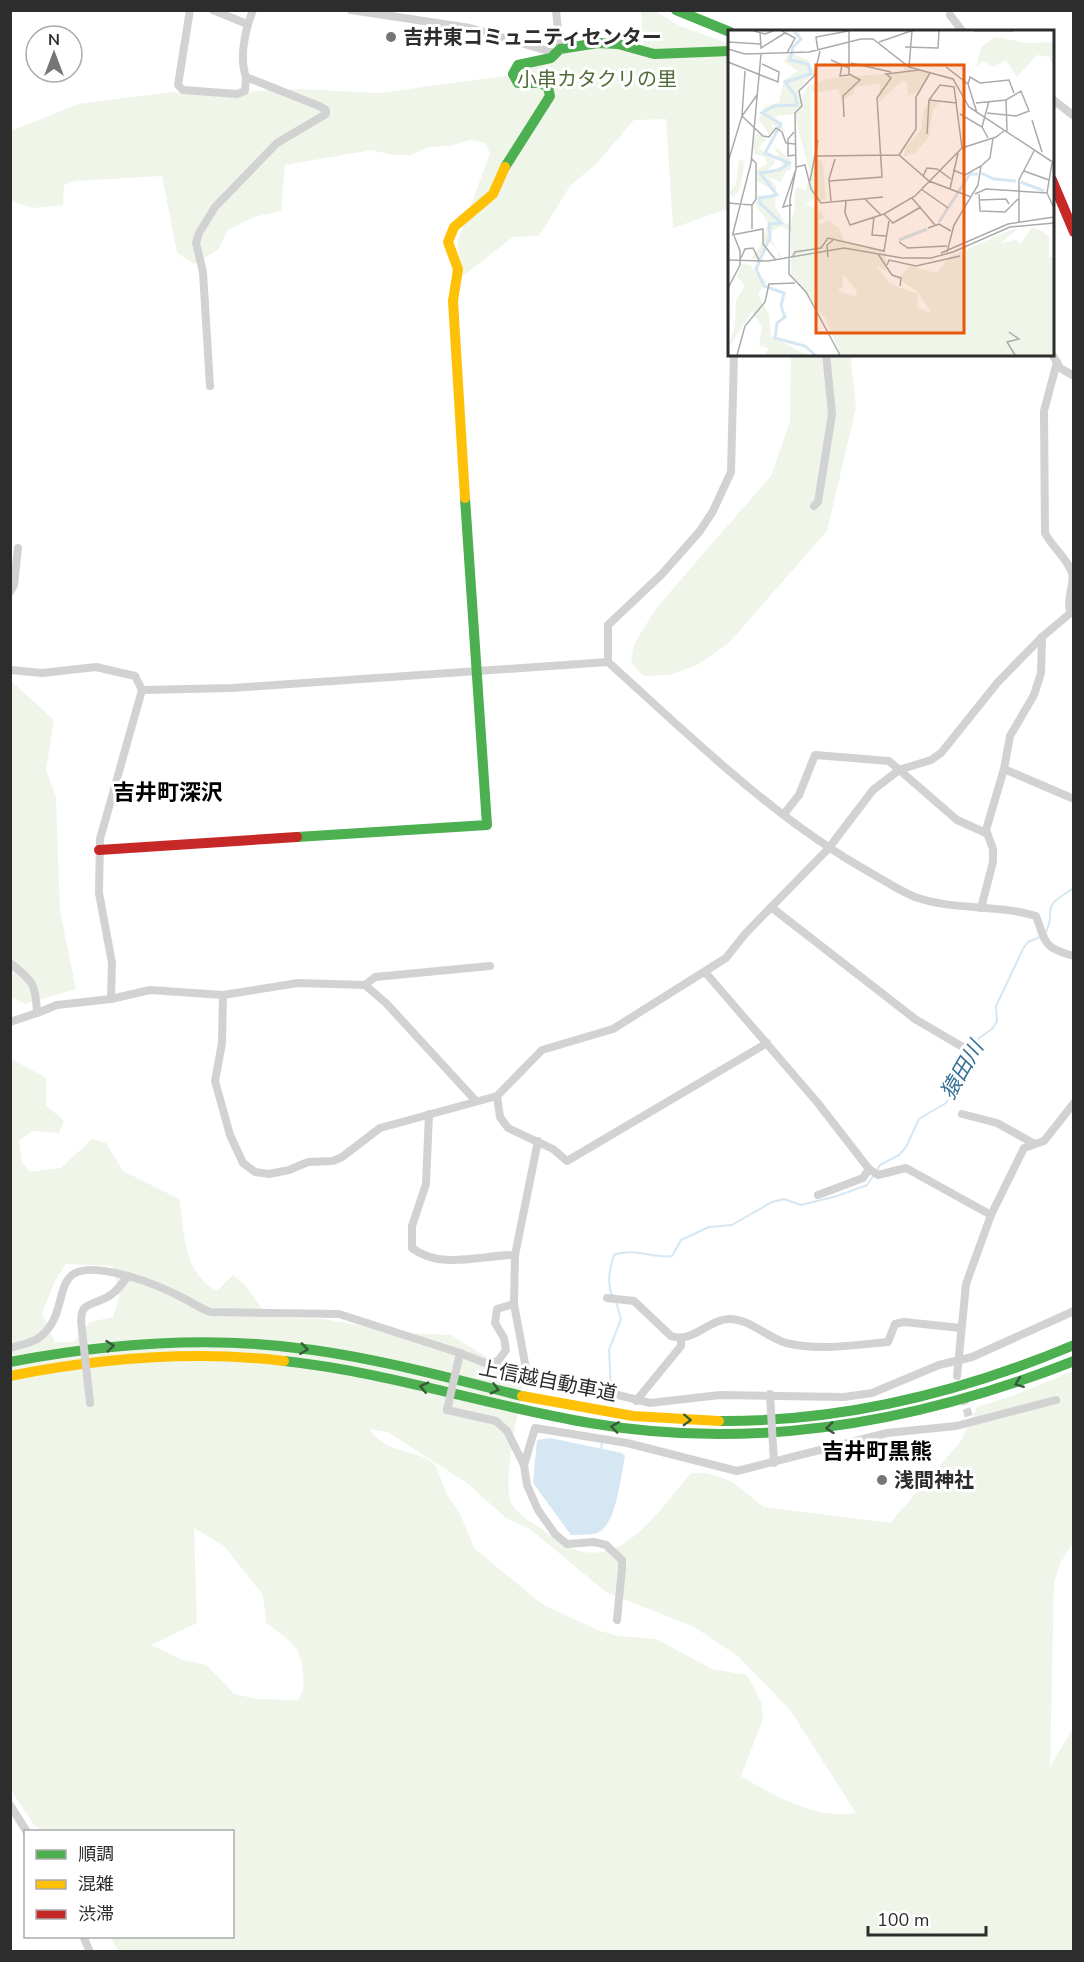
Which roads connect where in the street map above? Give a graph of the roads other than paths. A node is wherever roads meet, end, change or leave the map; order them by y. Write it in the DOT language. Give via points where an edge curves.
graph roads {
  1 [pos="190,10"];
  2 [pos="213,10"];
  3 [pos="253,10"];
  4 [pos="351,10"];
  5 [pos="556,10"];
  6 [pos="682,12"];
  7 [pos="950,15"];
  8 [pos="248,24"];
  9 [pos="961,30"];
  10 [pos="728,31"];
  11 [pos="558,51"];
  12 [pos="728,51"];
  13 [pos="246,77"];
  14 [pos="1054,100"];
  15 [pos="1074,116"];
  16 [pos="1054,182"];
  17 [pos="1074,232"];
  18 [pos="734,356"];
  19 [pos="826,356"];
  20 [pos="1053,356"];
  21 [pos="1057,362"];
  22 [pos="1074,376"];
  23 [pos="210,386"];
  24 [pos="814,506"];
  25 [pos="18,548"];
  26 [pos="10,592"];
  27 [pos="1072,611"];
  28 [pos="1042,638"];
  29 [pos="608,662"];
  30 [pos="10,670"];
  31 [pos="477,671"];
  32 [pos="142,690"];
  33 [pos="1004,769"];
  34 [pos="899,770"];
  35 [pos="1074,799"];
  36 [pos="784,814"];
  37 [pos="986,833"];
  38 [pos="828,849"];
  39 [pos="99,850"];
  40 [pos="771,907"];
  41 [pos="981,908"];
  42 [pos="1074,956"];
  43 [pos="10,963"];
  44 [pos="490,966"];
  45 [pos="705,972"];
  46 [pos="364,985"];
  47 [pos="223,995"];
  48 [pos="111,999"];
  49 [pos="37,1013"];
  50 [pos="10,1022"];
  51 [pos="767,1043"];
  52 [pos="966,1049"];
  53 [pos="497,1096"];
  54 [pos="475,1100"];
  55 [pos="1074,1103"];
  56 [pos="429,1114"];
  57 [pos="962,1114"];
  58 [pos="538,1142"];
  59 [pos="1033,1143"];
  60 [pos="869,1170"];
  61 [pos="818,1195"];
  62 [pos="991,1215"];
  63 [pos="515,1255"];
  64 [pos="128,1276"];
  65 [pos="607,1298"];
  66 [pos="514,1304"];
  67 [pos="1074,1311"];
  68 [pos="961,1328"];
  69 [pos="681,1338"];
  70 [pos="1074,1345"];
  71 [pos="10,1348"];
  72 [pos="460,1353"];
  73 [pos="960,1358"];
  74 [pos="1074,1361"];
  75 [pos="10,1362"];
  76 [pos="10,1376"];
  77 [pos="957,1376"];
  78 [pos="770,1394"];
  79 [pos="1056,1400"];
  80 [pos="636,1401"];
  81 [pos="90,1403"];
  82 [pos="774,1463"];
  83 [pos="524,1465"];
  84 [pos="617,1620"];
  85 [pos="10,1805"];
  86 [pos="26,1830"];
  87 [pos="84,1938"];
  88 [pos="90,1952"];
  1 -- 13 [label="street" via="178,85 183,90 237,94 245,91"];
  2 -- 8 [label="street"];
  3 -- 8 [label="street"];
  4 -- 11 [label="street" via="470,28"];
  5 -- 11 [label="street"];
  6 -- 10 [label="main road"];
  7 -- 9 [label="street"];
  8 -- 13 [label="street" via="242,67"];
  11 -- 12 [label="main road" via="598,42 654,54"];
  11 -- 31 [label="main road" via="551,58 515,68 513,74 518,83 540,82 549,87 550,96 509,158 493,194 454,227 448,242 458,268 453,301 456,369"];
  13 -- 23 [label="street" via="319,106 326,114 277,143 215,207 199,233 196,243 203,273"];
  14 -- 15 [label="street"];
  16 -- 17 [label="main road"];
  18 -- 29 [label="street" via="731,472 700,531 608,625"];
  19 -- 24 [label="street" via="832,414"];
  20 -- 21 [label="street"];
  21 -- 22 [label="street"];
  21 -- 27 [label="street" via="1044,411 1045,533 1073,575 1068,603"];
  25 -- 26 [label="street"];
  27 -- 28 [label="street"];
  28 -- 33 [label="street" via="1041,673 1034,695 1010,736"];
  28 -- 34 [label="street" via="998,682 941,753"];
  29 -- 31 [label="street"];
  29 -- 36 [label="street"];
  30 -- 32 [label="street" via="42,673 96,667 135,675"];
  31 -- 32 [label="street" via="232,688"];
  31 -- 39 [label="main road" via="487,825"];
  32 -- 39 [label="street" via="106,812"];
  33 -- 35 [label="street"];
  33 -- 37 [label="street"];
  34 -- 36 [label="street" via="889,761 815,755 800,795"];
  34 -- 37 [label="street" via="957,820"];
  34 -- 38 [label="street" via="873,790"];
  36 -- 38 [label="street"];
  37 -- 41 [label="street" via="993,849 993,862"];
  38 -- 40 [label="street"];
  38 -- 41 [label="street" via="913,896 938,904"];
  39 -- 48 [label="street" via="99,893 112,963"];
  40 -- 45 [label="street" via="726,958"];
  40 -- 52 [label="street" via="915,1019"];
  41 -- 42 [label="street" via="1036,916 1045,944 1052,951"];
  43 -- 49 [label="street" via="31,979 36,990"];
  44 -- 46 [label="street" via="375,977"];
  45 -- 51 [label="street"];
  45 -- 53 [label="street" via="613,1029 542,1050"];
  46 -- 47 [label="street" via="298,983"];
  46 -- 54 [label="street" via="386,1003"];
  47 -- 48 [label="street" via="150,990"];
  47 -- 56 [label="street" via="222,1043 215,1082 230,1135 243,1163 255,1172 269,1174 308,1162 333,1161 380,1128"];
  48 -- 49 [label="street" via="57,1005"];
  49 -- 50 [label="street"];
  51 -- 58 [label="street" via="567,1161"];
  51 -- 60 [label="street"];
  53 -- 54 [label="street"];
  53 -- 58 [label="street" via="500,1117 508,1128"];
  54 -- 56 [label="street"];
  55 -- 59 [label="street" via="1044,1141"];
  56 -- 63 [label="street" via="426,1184 412,1226 412,1248 440,1262"];
  57 -- 59 [label="street" via="996,1123"];
  58 -- 63 [label="street"];
  59 -- 62 [label="street" via="1024,1148"];
  60 -- 61 [label="street" via="862,1178"];
  60 -- 62 [label="street" via="878,1175 906,1167"];
  62 -- 68 [label="street" via="966,1284"];
  63 -- 66 [label="street"];
  64 -- 71 [label="street" via="88,1270 75,1274 64,1281 52,1324 40,1337"];
  64 -- 72 [label="street" via="212,1312 339,1314"];
  64 -- 81 [label="street, bridge" via="111,1295 82,1310"];
  65 -- 69 [label="street" via="634,1301 671,1336"];
  66 -- 72 [label="street" via="497,1309 495,1323 506,1350 498,1361 485,1363"];
  66 -- 80 [label="street" via="527,1374 540,1381"];
  67 -- 73 [label="street" via="972,1357"];
  68 -- 69 [label="street" via="904,1322 895,1324 888,1342 832,1347 786,1342 732,1319"];
  68 -- 73 [label="street"];
  69 -- 80 [label="street" via="681,1346"];
  75 -- 70 [label="main road, 上信越自動車道, one-way" via="134,1343 248,1343 354,1357 595,1410 667,1419 732,1420 843,1413 912,1401 1006,1373"];
  72 -- 83 [label="street, bridge" via="447,1410 496,1421 507,1431"];
  73 -- 77 [label="street"];
  73 -- 78 [label="street" via="872,1393 844,1397"];
  74 -- 76 [label="main road, 上信越自動車道, one-way" via="1012,1386 914,1414 835,1428 734,1434 662,1432 592,1424 352,1370 247,1357 124,1358"];
  78 -- 80 [label="street"];
  78 -- 82 [label="street, bridge"];
  79 -- 82 [label="street" via="956,1426 887,1433"];
  82 -- 83 [label="street" via="737,1471 627,1443 535,1428"];
  83 -- 84 [label="street" via="527,1485 538,1510 560,1540 572,1545 606,1545 622,1560"];
  85 -- 86 [label="street"];
  87 -- 88 [label="street"];
}
